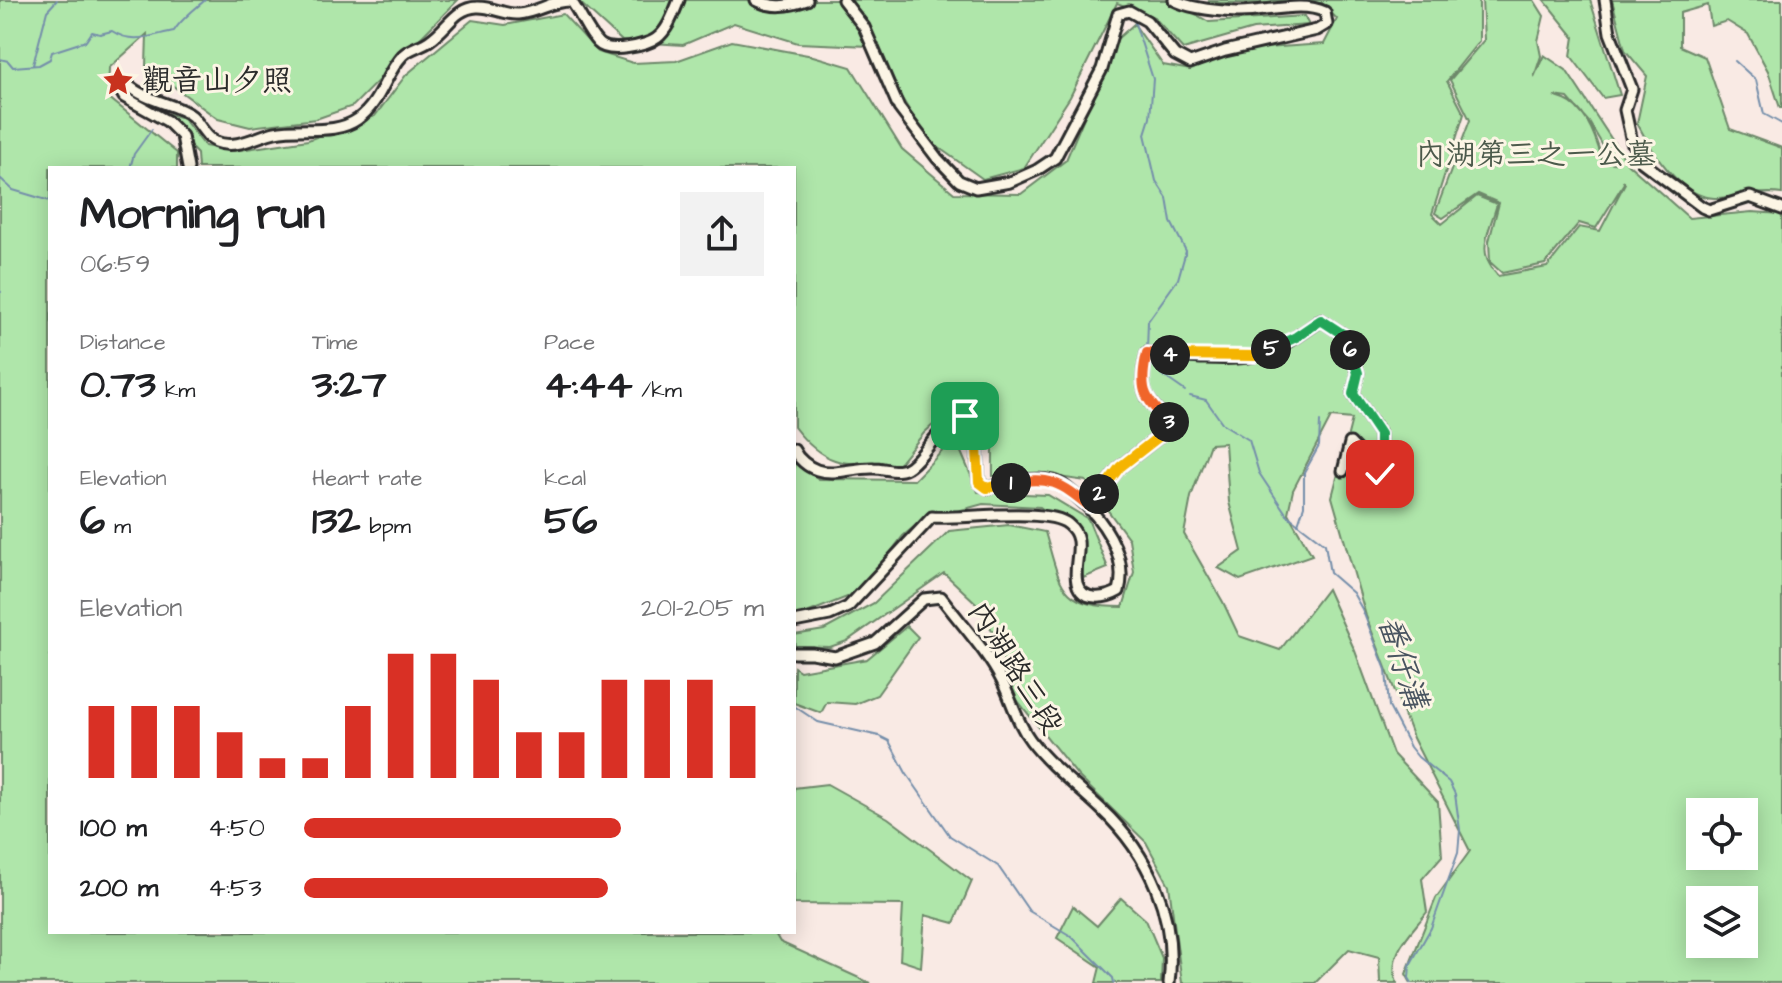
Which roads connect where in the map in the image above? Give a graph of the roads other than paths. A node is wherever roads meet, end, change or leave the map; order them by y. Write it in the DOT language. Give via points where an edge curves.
graph roads {
  1 [pos="679,0"];
  2 [pos="756,0"];
  3 [pos="807,0"];
  4 [pos="843,0"];
  5 [pos="1174,0"];
  6 [pos="1605,0"];
  7 [pos="188,166"];
  8 [pos="1782,209"];
  9 [pos="796,455"];
  10 [pos="1343,471"];
  11 [pos="1089,506"];
  12 [pos="796,622"];
  13 [pos="796,653"];
  14 [pos="1169,983"];
  1 -- 7 [label="street" via="659,37 609,50 599,45 571,1 517,15 472,7 405,53 376,102 357,120 332,129 276,131 227,145 213,141 191,115 121,85 124,97 167,121 182,136"];
  2 -- 3 [label="street" via="774,6"];
  4 -- 5 [label="street" via="864,27 899,108 959,181 976,188 1010,182 1055,158 1102,69 1118,14 1129,11 1147,21 1175,55 1190,63 1327,24 1318,6 1239,12"];
  6 -- 8 [label="street" via="1610,33 1632,89 1625,110 1642,162 1709,210 1750,197"];
  9 -- 11 [label="street" via="813,469 827,472 898,472 909,468 952,420 965,416 977,448 979,482 987,488 1053,481"];
  10 -- 11 [label="street" via="1350,443 1380,474 1380,434 1353,394 1358,373 1344,335 1321,320 1256,356 1147,353 1141,377 1150,405 1170,422 1120,467"];
  11 -- 12 [label="street" via="1118,553 1119,591 1107,598 1091,597 1077,583 1079,544 1076,531 1065,521 1034,514 932,517 848,607"];
  13 -- 14 [label="street, 內湖路三段" via="835,657 875,643 924,599 941,597 1002,680 1028,738 1103,811 1146,865 1163,901"];
}
